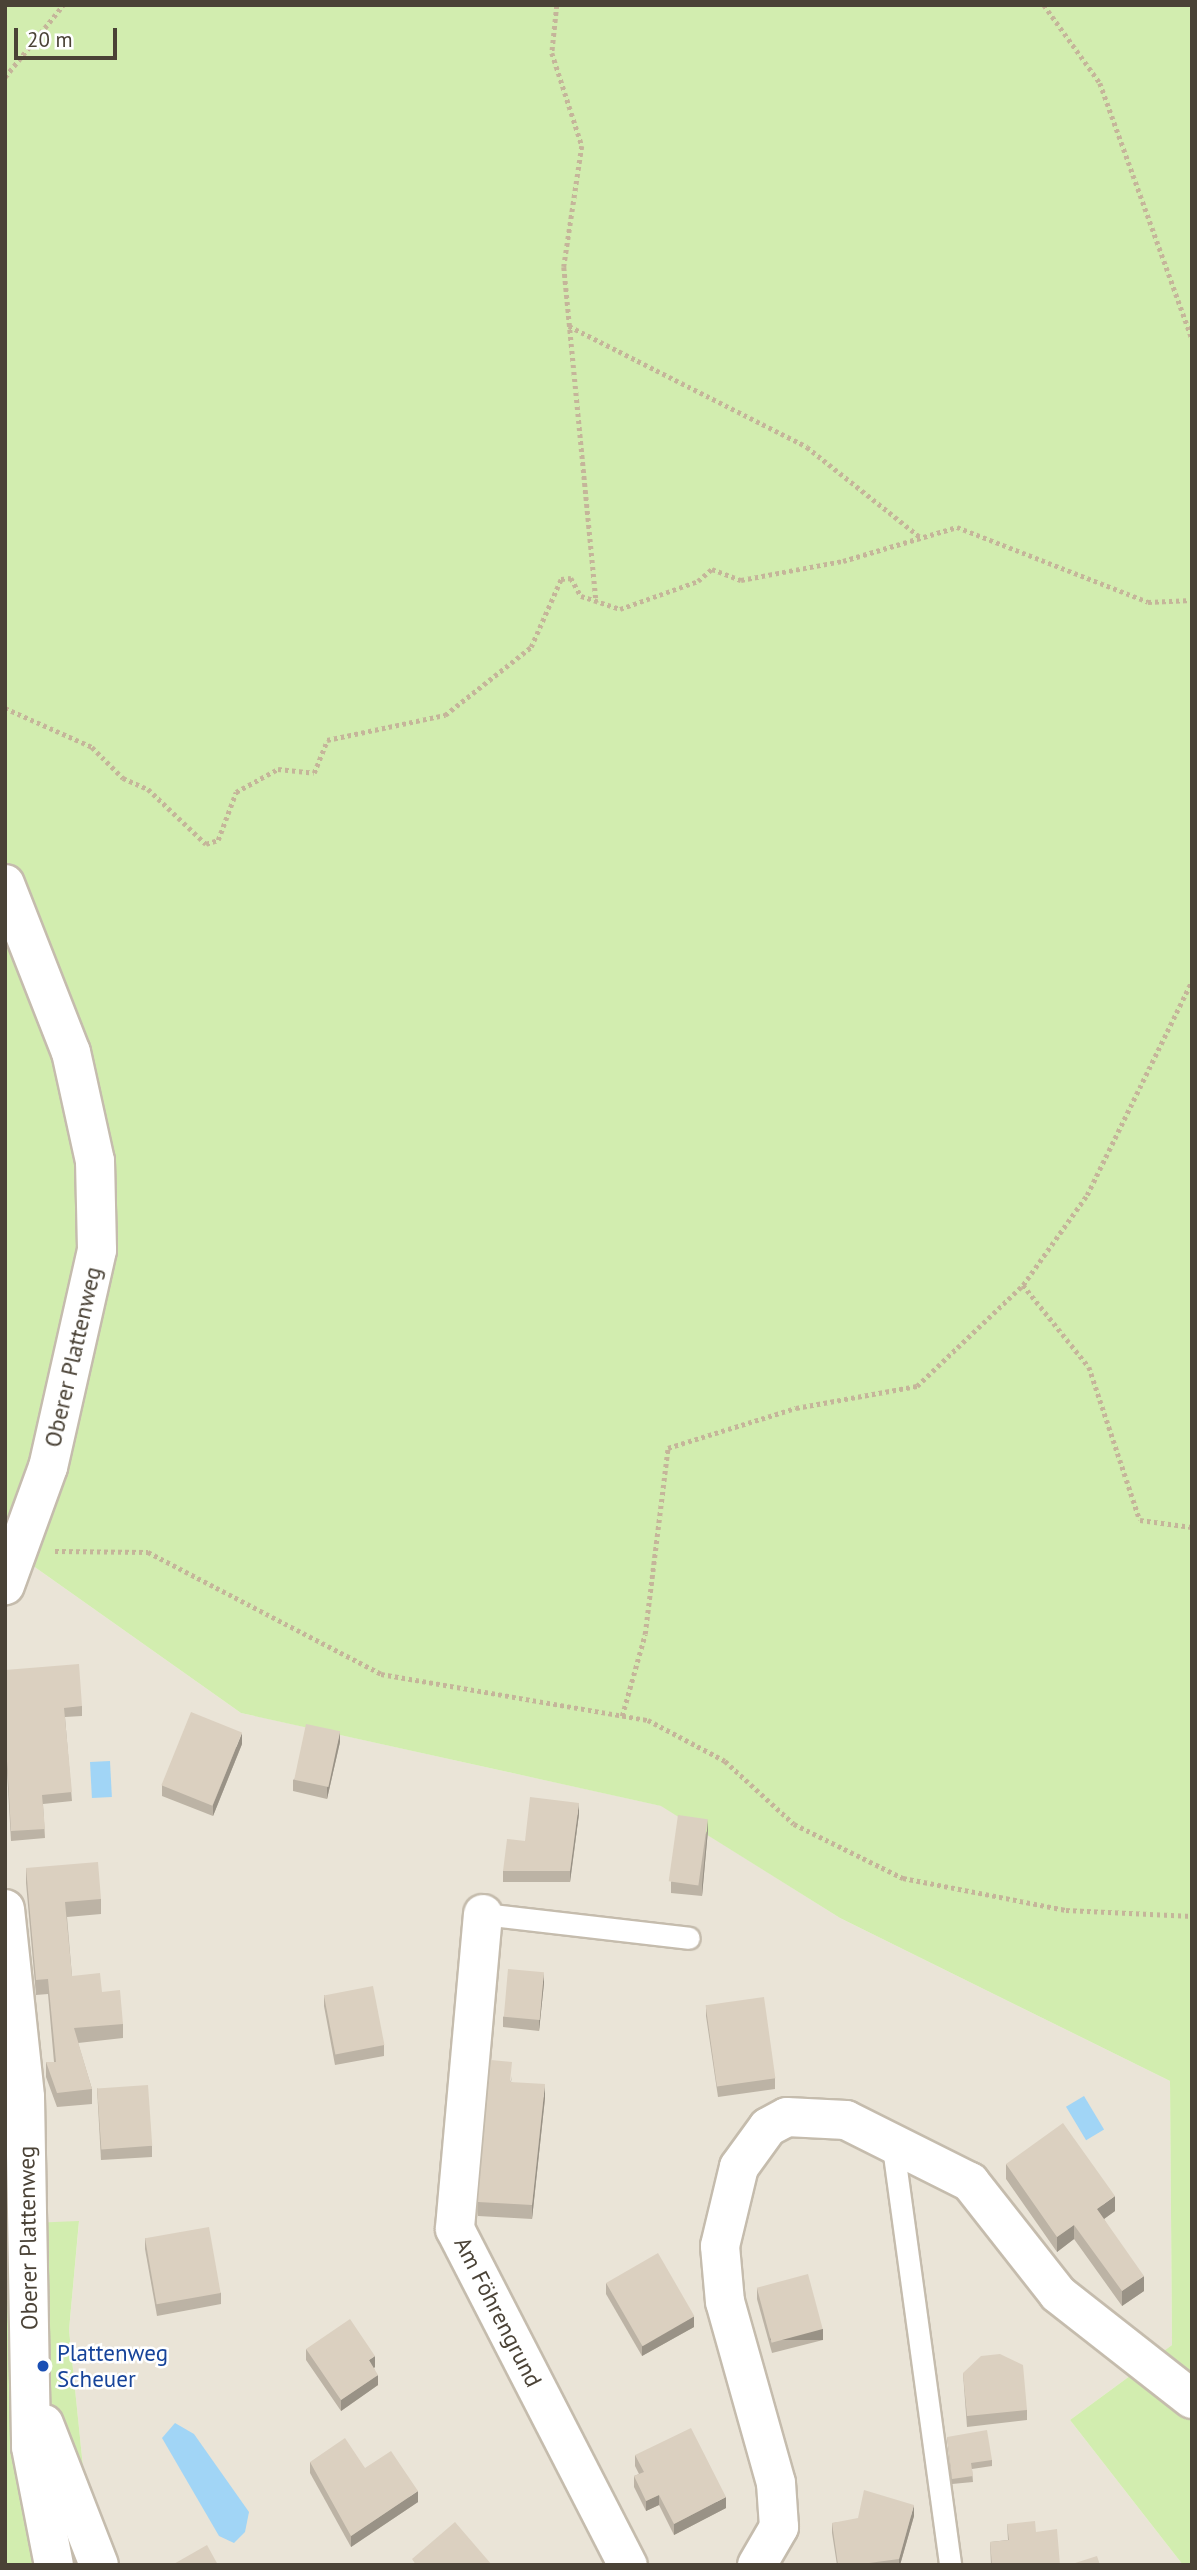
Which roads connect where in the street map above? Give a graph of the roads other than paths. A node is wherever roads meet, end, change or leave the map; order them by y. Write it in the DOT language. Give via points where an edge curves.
graph roads {
  1 [pos="5,884"];
  2 [pos="5,1586"];
  3 [pos="5,1909"];
  4 [pos="483,1914"];
  5 [pos="689,1938"];
  6 [pos="892,2138"];
  7 [pos="30,2393"];
  8 [pos="1192,2399"];
  9 [pos="54,2565"];
  10 [pos="99,2565"];
  11 [pos="628,2565"];
  12 [pos="757,2565"];
  13 [pos="950,2565"];
  1 -- 2 [label="street, Oberer Plattenweg" via="71,1052 95,1161 97,1250 48,1467"];
  3 -- 7 [label="street, Oberer Plattenweg" via="26,2097"];
  4 -- 5 [label="lane"];
  4 -- 11 [label="street, Am Föhrengrund" via="454,2229"];
  6 -- 8 [label="street" via="970,2182 1058,2294"];
  6 -- 12 [label="street" via="846,2120 787,2117 768,2127 738,2167 726,2204 719,2258 725,2302 776,2483 779,2528"];
  6 -- 13 [label="lane"];
  7 -- 9 [label="street, Oberer Plattenweg" via="31,2446"];
  7 -- 10 [label="street"];
}
